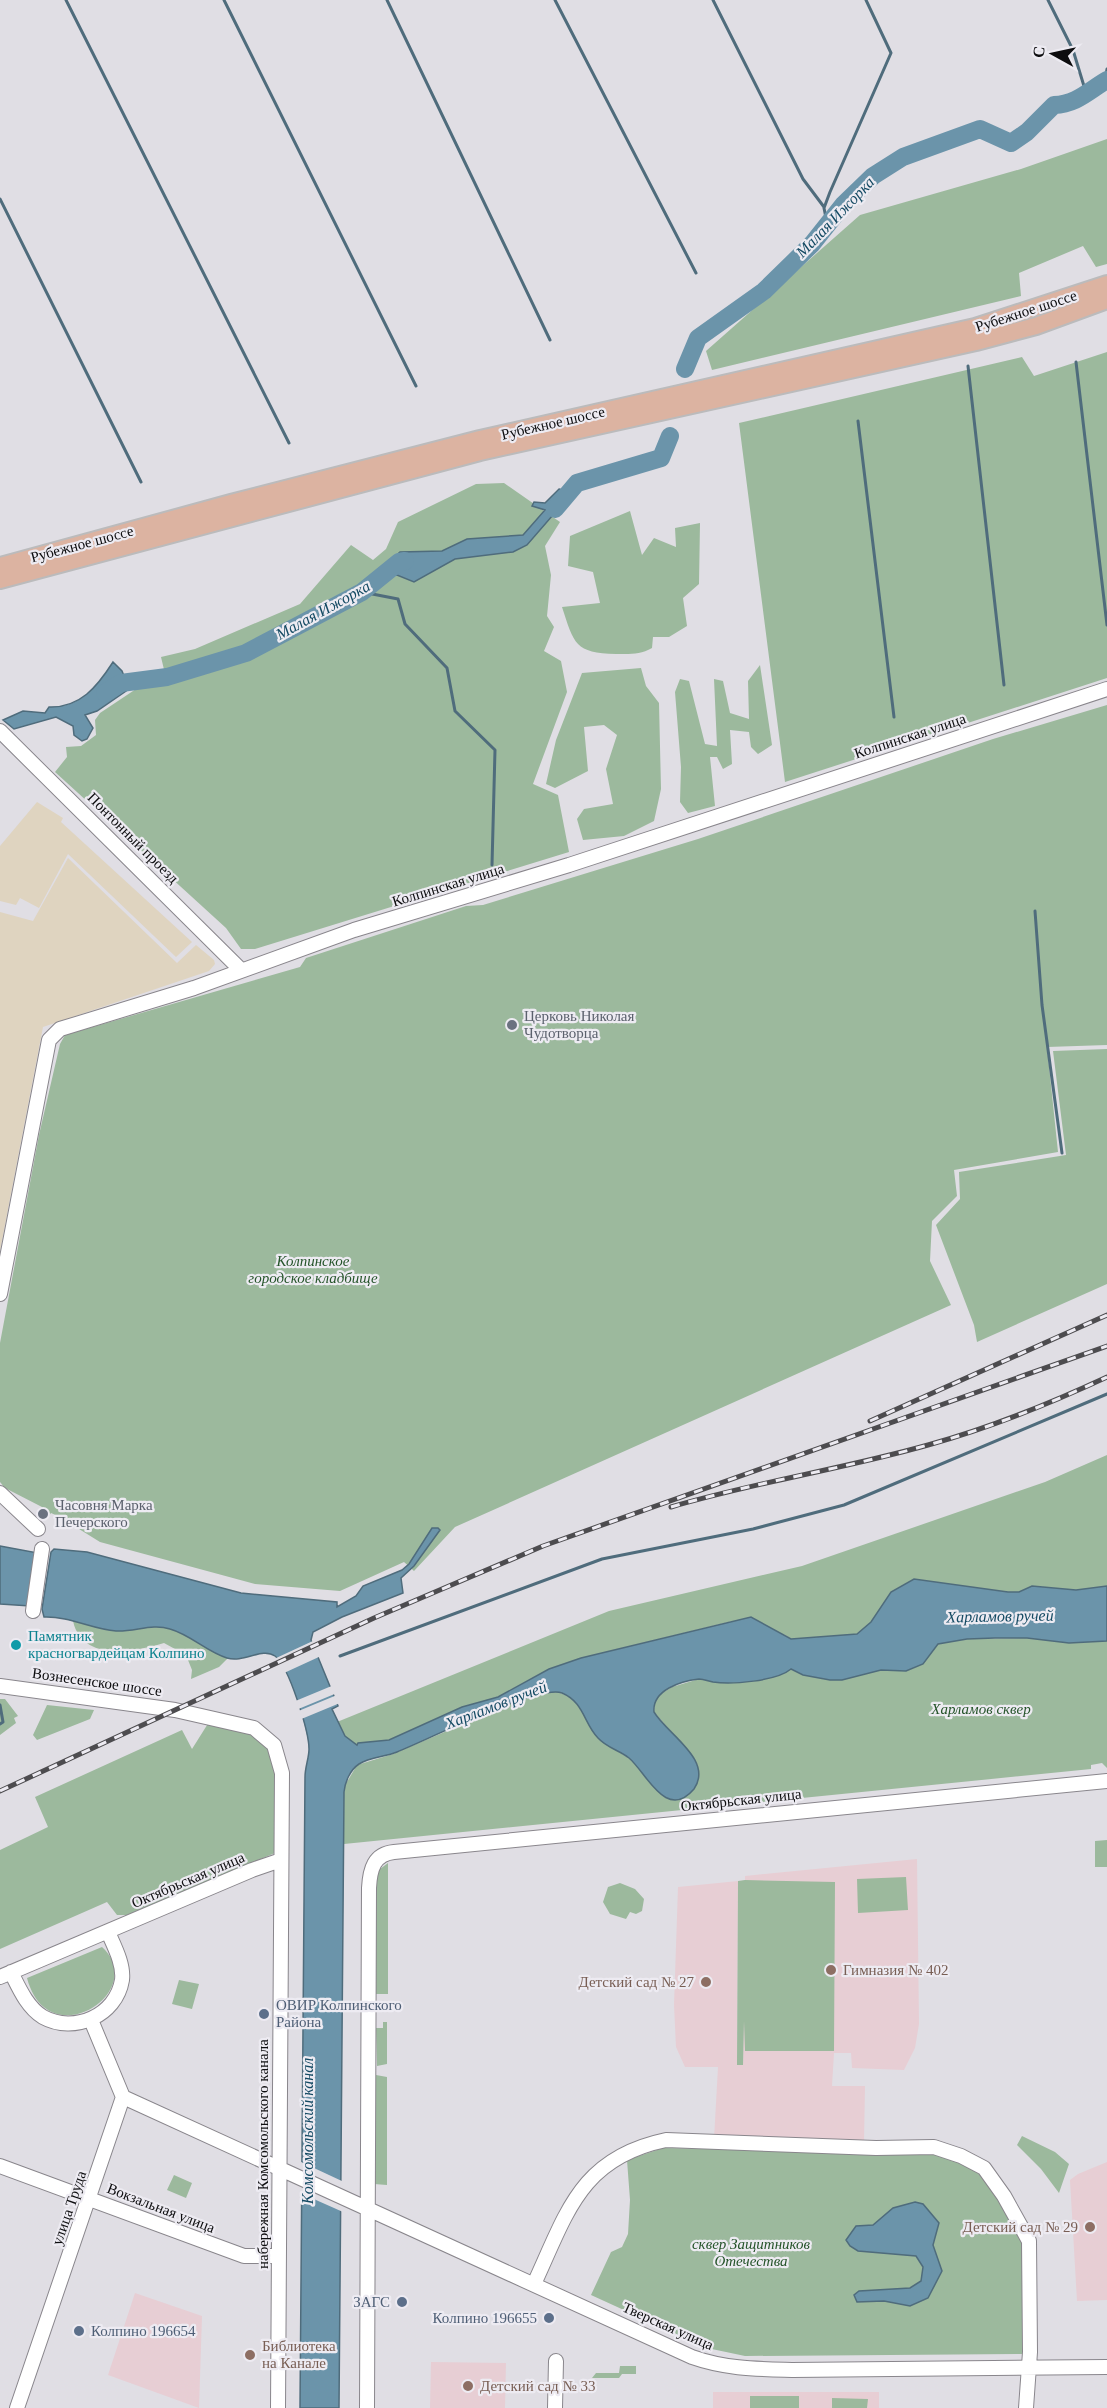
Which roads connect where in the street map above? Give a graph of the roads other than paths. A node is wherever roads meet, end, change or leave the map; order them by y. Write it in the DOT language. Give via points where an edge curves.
graph roads {
  1 [pos="1107,284"];
  2 [pos="1107,300"];
  3 [pos="1079,302"];
  4 [pos="1061,309"];
  5 [pos="0,566"];
  6 [pos="0,580"];
  7 [pos="1107,689"];
  8 [pos="0,731"];
  9 [pos="241,970"];
  10 [pos="2,1271"];
  11 [pos="0,1294"];
  12 [pos="0,1493"];
  13 [pos="38,1529"];
  14 [pos="42,1549"];
  15 [pos="33,1611"];
  16 [pos="0,1686"];
  17 [pos="188,1713"];
  18 [pos="1107,1781"];
  19 [pos="281,1860"];
  20 [pos="108,1932"];
  21 [pos="6,1975"];
  22 [pos="91,2020"];
  23 [pos="123,2097"];
  24 [pos="0,2166"];
  25 [pos="279,2167"];
  26 [pos="90,2199"];
  27 [pos="368,2208"];
  28 [pos="279,2256"];
  29 [pos="534,2284"];
  30 [pos="556,2361"];
  31 [pos="1107,2367"];
  32 [pos="1028,2368"];
  33 [pos="16,2408"];
  34 [pos="278,2408"];
  35 [pos="367,2408"];
  36 [pos="555,2408"];
  37 [pos="1026,2408"];
  1 -- 3 [label="main road, Рубежное шоссе"];
  2 -- 3 [label="main road, Рубежное шоссе"];
  3 -- 4 [label="main road, Рубежное шоссе"];
  4 -- 5 [label="main road, Рубежное шоссе" via="472,441"];
  4 -- 6 [label="main road, Рубежное шоссе" via="976,342 480,452"];
  7 -- 9 [label="street, Колпинская улица" via="675,831 354,930"];
  8 -- 9 [label="street, Понтонный проезд"];
  9 -- 10 [label="street, Колпинская улица" via="53,1033"];
  10 -- 11 [label="street, Колпинская улица"];
  12 -- 13 [label="street"];
  14 -- 15 [label="street"];
  16 -- 17 [label="street, Вознесенское шоссе"];
  17 -- 19 [label="street, набережная Комсомольского канала" via="254,1728 274,1744 282,1773"];
  18 -- 27 [label="street, Октябрьская улица" via="387,1852 371,1869 369,1887"];
  19 -- 20 [label="street, Октябрьская улица"];
  19 -- 25 [label="street, набережная Комсомольского канала"];
  20 -- 21 [label="street, Октябрьская улица"];
  20 -- 22 [label="street" via="122,1979 117,1995"];
  21 -- 22 [label="street" via="43,2017 60,2023"];
  22 -- 23 [label="street"];
  23 -- 25 [label="street, Тверская улица"];
  23 -- 26 [label="street, улица Труда"];
  24 -- 26 [label="street, Вокзальная улица"];
  25 -- 27 [label="street, Тверская улица"];
  25 -- 28 [label="street, набережная Комсомольского канала"];
  26 -- 28 [label="street, Вокзальная улица" via="244,2256"];
  26 -- 33 [label="street, улица Труда"];
  27 -- 29 [label="street, Тверская улица"];
  27 -- 35 [label="street"];
  28 -- 34 [label="street, набережная Комсомольского канала"];
  29 -- 32 [label="street, Тверская улица" via="692,2357 734,2368"];
  29 -- 32 [label="street" via="578,2194 608,2162 653,2143 666,2140 934,2147 984,2168 1000,2188 1029,2241"];
  30 -- 36 [label="street"];
  31 -- 32 [label="street, Тверская улица"];
  32 -- 37 [label="street"];
}
